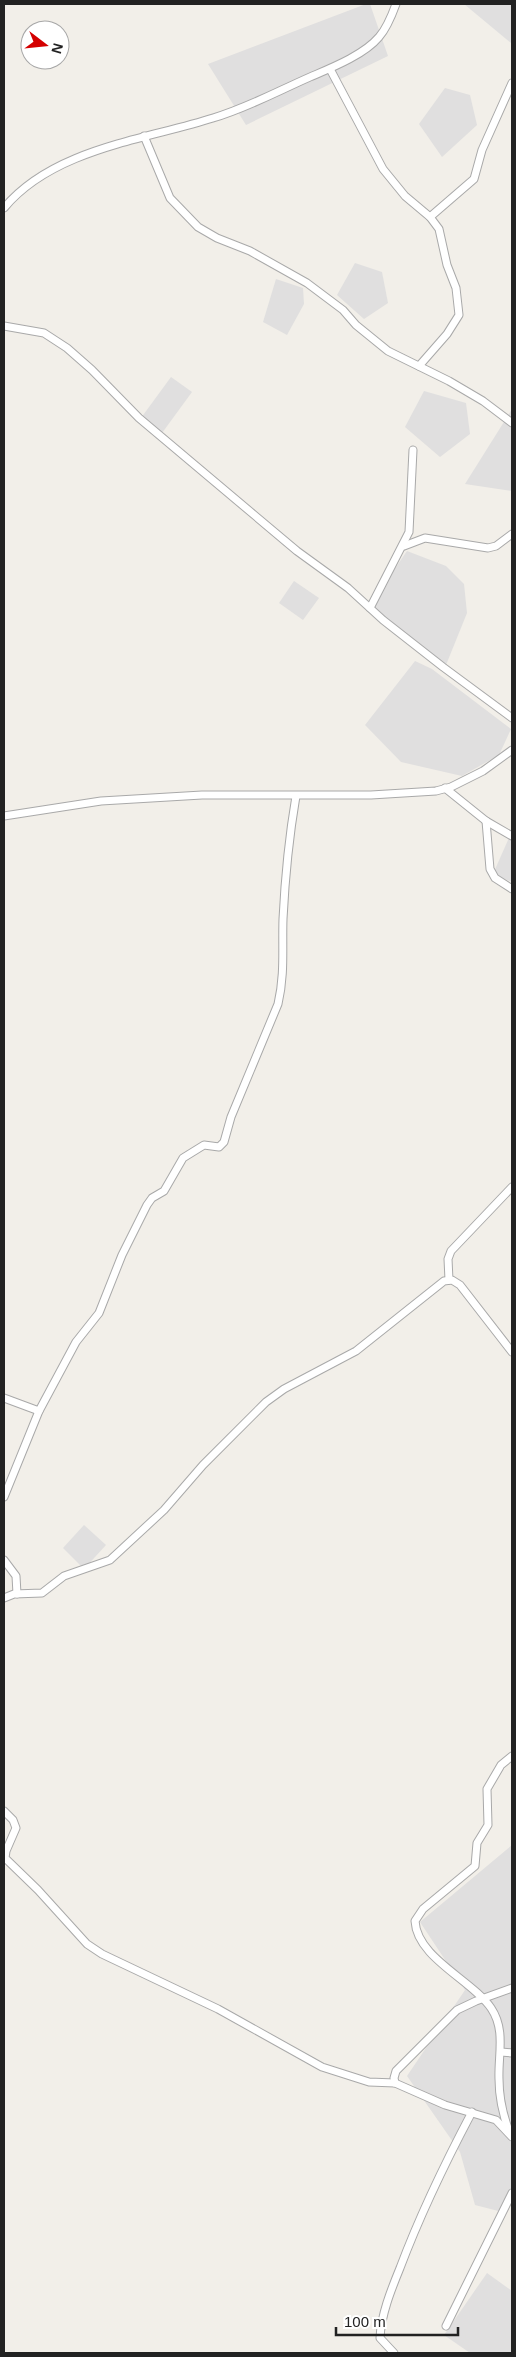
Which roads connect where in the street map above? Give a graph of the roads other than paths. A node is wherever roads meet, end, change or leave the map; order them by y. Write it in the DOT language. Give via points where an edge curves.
graph roads {
  1 [pos="396,4"];
  2 [pos="330,68"];
  3 [pos="512,83"];
  4 [pos="144,136"];
  5 [pos="4,208"];
  6 [pos="430,217"];
  7 [pos="4,326"];
  8 [pos="419,366"];
  9 [pos="512,423"];
  10 [pos="413,450"];
  11 [pos="512,534"];
  12 [pos="404,546"];
  13 [pos="370,608"];
  14 [pos="512,718"];
  15 [pos="512,750"];
  16 [pos="445,788"];
  17 [pos="296,796"];
  18 [pos="4,816"];
  19 [pos="486,821"];
  20 [pos="512,836"];
  21 [pos="512,889"];
  22 [pos="512,1187"];
  23 [pos="449,1280"];
  24 [pos="512,1352"];
  25 [pos="4,1398"];
  26 [pos="39,1410"];
  27 [pos="4,1497"];
  28 [pos="4,1560"];
  29 [pos="16,1594"];
  30 [pos="4,1598"];
  31 [pos="512,1756"];
  32 [pos="4,1811"];
  33 [pos="512,1988"];
  34 [pos="483,1998"];
  35 [pos="501,2052"];
  36 [pos="512,2053"];
  37 [pos="396,2084"];
  38 [pos="472,2112"];
  39 [pos="511,2136"];
  40 [pos="512,2192"];
  41 [pos="446,2326"];
  42 [pos="394,2353"];
  1 -- 2 [label="street" via="379,38"];
  2 -- 4 [label="street" via="239,109"];
  2 -- 6 [label="street" via="384,169 405,196"];
  3 -- 6 [label="street" via="482,150 474,179"];
  4 -- 5 [label="street" via="89,153 61,166 14,196"];
  4 -- 8 [label="street" via="170,198 198,226 307,283 388,351"];
  6 -- 8 [label="street" via="439,229 459,308 456,322"];
  7 -- 13 [label="street" via="44,333 67,348 162,439"];
  8 -- 9 [label="street" via="483,401"];
  10 -- 12 [label="street" via="410,526"];
  11 -- 12 [label="street" via="488,548 425,538"];
  12 -- 13 [label="street"];
  13 -- 14 [label="street"];
  15 -- 16 [label="street" via="483,771"];
  16 -- 17 [label="street" via="419,792"];
  16 -- 19 [label="street"];
  17 -- 18 [label="street" via="202,795 101,801"];
  17 -- 26 [label="street" via="285,882 281,992 224,1142 219,1147 204,1145 183,1158 164,1191 150,1200 122,1256 102,1308 76,1342"];
  19 -- 20 [label="street"];
  19 -- 21 [label="street" via="490,869 495,878"];
  22 -- 23 [label="street" via="451,1251"];
  23 -- 24 [label="street" via="460,1285"];
  23 -- 29 [label="street" via="356,1351 289,1386 266,1402 164,1510 110,1560 64,1576 42,1593"];
  25 -- 26 [label="street"];
  26 -- 27 [label="street"];
  28 -- 29 [label="street" via="16,1576"];
  29 -- 30 [label="street"];
  31 -- 34 [label="street" via="502,1765 487,1789 488,1825 477,1843 475,1866 423,1909 415,1921 420,1938 445,1968"];
  32 -- 37 [label="street" via="16,1828 5,1858 91,1948 218,2009 322,2067 369,2082"];
  33 -- 34 [label="street"];
  34 -- 35 [label="street" via="499,2026"];
  34 -- 37 [label="street" via="450,2016 396,2071"];
  35 -- 36 [label="street"];
  35 -- 39 [label="street" via="499,2079 504,2118"];
  37 -- 38 [label="street" via="445,2105"];
  38 -- 39 [label="street" via="496,2120"];
  38 -- 42 [label="street" via="442,2169 393,2285 380,2338"];
  40 -- 41 [label="street"];
}
